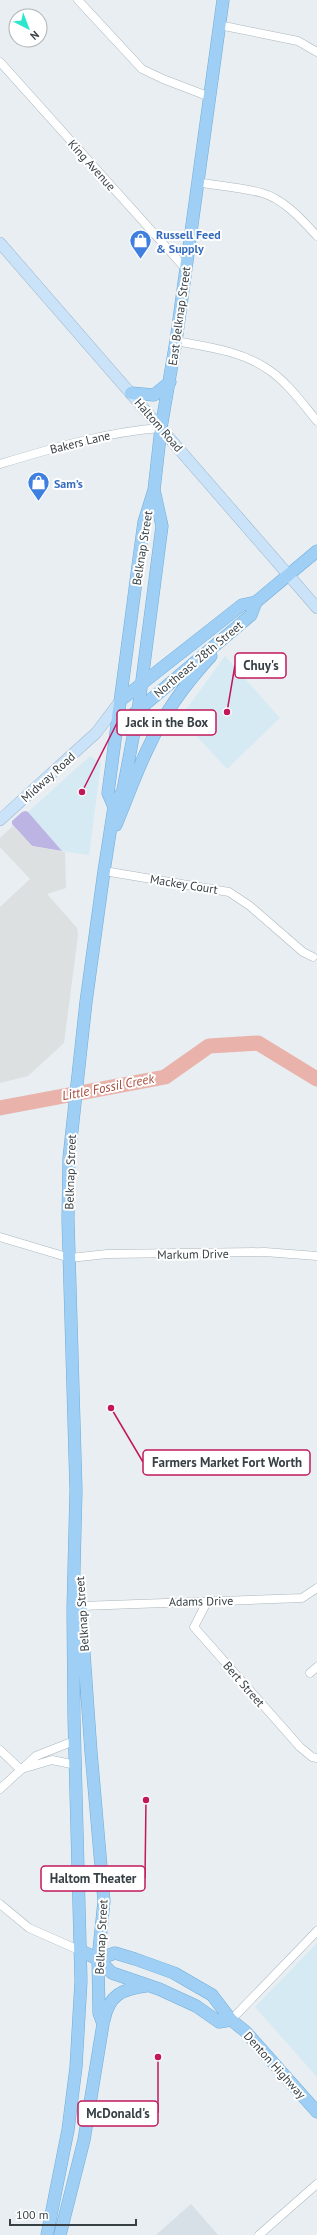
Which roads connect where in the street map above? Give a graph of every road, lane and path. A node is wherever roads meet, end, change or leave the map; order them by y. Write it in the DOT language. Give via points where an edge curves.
graph roads {
  1 [pos="78,0"];
  2 [pos="222,0"];
  3 [pos="219,25"];
  4 [pos="317,52"];
  5 [pos="0,62"];
  6 [pos="210,97"];
  7 [pos="197,182"];
  8 [pos="317,236"];
  9 [pos="0,243"];
  10 [pos="185,268"];
  11 [pos="176,341"];
  12 [pos="170,382"];
  13 [pos="131,393"];
  14 [pos="317,421"];
  15 [pos="161,428"];
  16 [pos="0,464"];
  17 [pos="154,490"];
  18 [pos="317,551"];
  19 [pos="288,576"];
  20 [pos="256,602"];
  21 [pos="317,608"];
  22 [pos="240,624"];
  23 [pos="183,650"];
  24 [pos="145,655"];
  25 [pos="172,659"];
  26 [pos="193,663"];
  27 [pos="141,684"];
  28 [pos="121,700"];
  29 [pos="138,711"];
  30 [pos="117,728"];
  31 [pos="96,733"];
  32 [pos="114,807"];
  33 [pos="0,820"];
  34 [pos="109,841"];
  35 [pos="104,871"];
  36 [pos="313,957"];
  37 [pos="0,1237"];
  38 [pos="317,1256"];
  39 [pos="70,1258"];
  40 [pos="76,1539"];
  41 [pos="317,1588"];
  42 [pos="208,1600"];
  43 [pos="81,1606"];
  44 [pos="317,1667"];
  45 [pos="310,1673"];
  46 [pos="74,1741"];
  47 [pos="0,1750"];
  48 [pos="317,1758"];
  49 [pos="76,1764"];
  50 [pos="21,1770"];
  51 [pos="0,1789"];
  52 [pos="0,1904"];
  53 [pos="317,1930"];
  54 [pos="81,1951"];
  55 [pos="98,1959"];
  56 [pos="150,1986"];
  57 [pos="231,2020"];
  58 [pos="103,2024"];
  59 [pos="317,2112"];
  60 [pos="317,2184"];
  61 [pos="47,2235"];
  62 [pos="60,2235"];
  63 [pos="259,2235"];
  1 -- 6 [label="street" via="142,69"];
  2 -- 3 [label="main road, East Belknap Street"];
  3 -- 4 [label="street" via="298,41"];
  3 -- 6 [label="main road, East Belknap Street"];
  5 -- 10 [label="street, King Avenue"];
  6 -- 7 [label="main road, East Belknap Street"];
  7 -- 8 [label="street" via="262,193 290,209"];
  7 -- 10 [label="main road, East Belknap Street"];
  9 -- 13 [label="main road, Haltom Road"];
  10 -- 11 [label="main road, East Belknap Street"];
  11 -- 12 [label="main road, East Belknap Street"];
  11 -- 14 [label="street" via="218,348 250,359 269,370 287,386"];
  12 -- 13 [label="main road" via="154,395"];
  12 -- 15 [label="main road, East Belknap Street"];
  13 -- 15 [label="main road, Haltom Road"];
  15 -- 16 [label="street, Bakers Lane" via="132,430"];
  15 -- 17 [label="main road, East Belknap Street"];
  15 -- 19 [label="main road, Haltom Road"];
  17 -- 24 [label="main road, Belknap Street" via="162,526"];
  17 -- 28 [label="main road, Belknap Street" via="144,522"];
  18 -- 19 [label="main road, Northeast 28th Street"];
  19 -- 20 [label="main road, Northeast 28th Street"];
  19 -- 21 [label="main road, Haltom Road"];
  20 -- 22 [label="main road, Northeast 28th Street" via="251,616"];
  20 -- 23 [label="main road, Northeast 28th Street" via="242,605"];
  22 -- 26 [label="main road, Northeast 28th Street"];
  22 -- 34 [label="main road" via="193,676 165,716 143,759"];
  23 -- 25 [label="main road, Northeast 28th Street"];
  23 -- 26 [label="main road"];
  24 -- 25 [label="main road" via="150,663 155,665"];
  24 -- 27 [label="main road, Belknap Street"];
  25 -- 27 [label="main road, Northeast 28th Street"];
  26 -- 29 [label="main road, Northeast 28th Street"];
  27 -- 28 [label="main road, Northeast 28th Street"];
  27 -- 29 [label="main road, Belknap Street"];
  28 -- 30 [label="main road, Belknap Street"];
  28 -- 31 [label="main road, Midway Road"];
  29 -- 30 [label="main road, Northeast 28th Street"];
  29 -- 32 [label="main road, Belknap Street" via="123,790"];
  30 -- 31 [label="main road, Midway Road"];
  30 -- 32 [label="main road, Belknap Street" via="108,793"];
  31 -- 33 [label="main road, Midway Road"];
  32 -- 34 [label="main road, Belknap Street"];
  34 -- 35 [label="main road, Belknap Street"];
  35 -- 36 [label="street, Mackey Court" via="228,892 250,906 303,952"];
  35 -- 39 [label="main road, Belknap Street" via="72,1118 69,1158"];
  37 -- 39 [label="street"];
  38 -- 39 [label="street, Markum Drive" via="265,1252 107,1254"];
  39 -- 40 [label="main road, Belknap Street"];
  40 -- 43 [label="main road, Belknap Street"];
  40 -- 46 [label="main road, Belknap Street" via="73,1609"];
  41 -- 42 [label="street, Adams Drive" via="302,1598"];
  42 -- 43 [label="street, Adams Drive"];
  42 -- 48 [label="street, Bert Street" via="194,1627 300,1747"];
  43 -- 55 [label="main road, Belknap Street" via="104,1901"];
  44 -- 45 [label="street"];
  46 -- 49 [label="main road, Belknap Street"];
  46 -- 50 [label="street" via="42,1753"];
  47 -- 50 [label="street"];
  49 -- 50 [label="street" via="52,1760"];
  49 -- 54 [label="main road, Belknap Street"];
  50 -- 51 [label="street"];
  52 -- 54 [label="street" via="29,1928"];
  53 -- 57 [label="street"];
  54 -- 55 [label="main road"];
  54 -- 61 [label="main road, Belknap Street" via="74,2083 68,2130"];
  55 -- 56 [label="main road" via="112,1973"];
  55 -- 57 [label="main road, Denton Highway" via="115,1953 174,1973 212,1995"];
  55 -- 58 [label="main road, Belknap Street" via="100,2013"];
  56 -- 57 [label="main road" via="196,2006 220,2022"];
  56 -- 58 [label="main road" via="130,1988 119,1993 106,2007"];
  57 -- 59 [label="main road, Denton Highway" via="245,2031"];
  58 -- 62 [label="main road, Belknap Street" via="84,2140"];
  60 -- 63 [label="street"];
}
